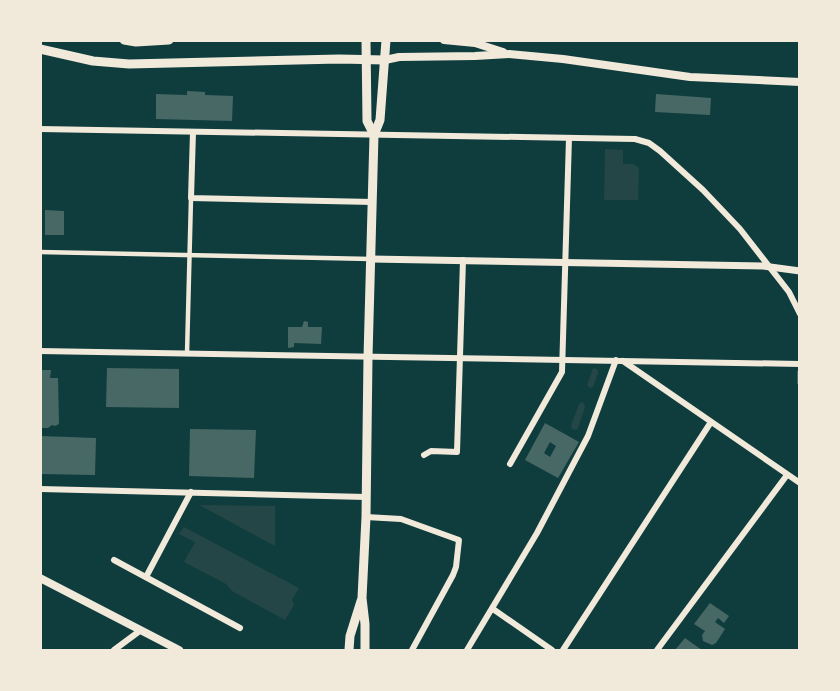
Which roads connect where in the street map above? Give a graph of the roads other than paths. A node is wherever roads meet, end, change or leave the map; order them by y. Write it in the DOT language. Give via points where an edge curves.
graph roads {
  1 [pos="124,40"];
  2 [pos="169,40"];
  3 [pos="366,40"];
  4 [pos="386,40"];
  5 [pos="444,40"];
  6 [pos="40,49"];
  7 [pos="510,54"];
  8 [pos="366,60"];
  9 [pos="385,60"];
  10 [pos="800,82"];
  11 [pos="40,129"];
  12 [pos="193,132"];
  13 [pos="374,135"];
  14 [pos="569,138"];
  15 [pos="191,198"];
  16 [pos="373,202"];
  17 [pos="40,252"];
  18 [pos="189,255"];
  19 [pos="371,259"];
  20 [pos="463,260"];
  21 [pos="566,262"];
  22 [pos="770,267"];
  23 [pos="800,271"];
  24 [pos="800,314"];
  25 [pos="40,351"];
  26 [pos="187,354"];
  27 [pos="368,357"];
  28 [pos="460,358"];
  29 [pos="564,360"];
  30 [pos="620,361"];
  31 [pos="800,364"];
  32 [pos="711,422"];
  33 [pos="424,455"];
  34 [pos="510,464"];
  35 [pos="787,475"];
  36 [pos="800,483"];
  37 [pos="40,489"];
  38 [pos="190,492"];
  39 [pos="366,497"];
  40 [pos="366,517"];
  41 [pos="114,560"];
  42 [pos="146,577"];
  43 [pos="40,578"];
  44 [pos="362,598"];
  45 [pos="493,609"];
  46 [pos="240,628"];
  47 [pos="141,630"];
  48 [pos="114,651"];
  49 [pos="179,651"];
  50 [pos="349,651"];
  51 [pos="365,651"];
  52 [pos="412,651"];
  53 [pos="467,651"];
  54 [pos="552,651"];
  55 [pos="563,651"];
  56 [pos="657,651"];
  1 -- 2 [label="main road"];
  3 -- 8 [label="main road"];
  4 -- 9 [label="main road"];
  5 -- 7 [label="main road" via="475,43"];
  6 -- 8 [label="main road" via="93,61 129,64"];
  7 -- 9 [label="main road"];
  7 -- 10 [label="main road" via="690,77"];
  8 -- 9 [label="main road"];
  8 -- 13 [label="main road" via="367,121"];
  9 -- 13 [label="main road" via="380,120"];
  11 -- 12 [label="street"];
  12 -- 13 [label="street"];
  12 -- 15 [label="street"];
  13 -- 14 [label="street"];
  13 -- 16 [label="main road"];
  14 -- 21 [label="street"];
  14 -- 22 [label="street" via="635,139 649,143 703,190"];
  15 -- 16 [label="street"];
  15 -- 18 [label="street"];
  16 -- 19 [label="main road"];
  17 -- 18 [label="street"];
  18 -- 19 [label="street"];
  18 -- 26 [label="street"];
  19 -- 20 [label="street"];
  19 -- 27 [label="main road"];
  20 -- 21 [label="street"];
  20 -- 28 [label="street"];
  21 -- 22 [label="street"];
  21 -- 29 [label="street"];
  22 -- 23 [label="street"];
  22 -- 24 [label="street"];
  25 -- 26 [label="street"];
  26 -- 27 [label="street"];
  27 -- 28 [label="street"];
  27 -- 39 [label="main road"];
  28 -- 29 [label="street"];
  28 -- 33 [label="street" via="457,452 430,451"];
  29 -- 30 [label="street"];
  29 -- 34 [label="street" via="562,372"];
  30 -- 31 [label="street"];
  30 -- 32 [label="street"];
  30 -- 45 [label="street" via="588,436"];
  32 -- 35 [label="street"];
  32 -- 55 [label="street"];
  35 -- 36 [label="street"];
  35 -- 56 [label="street"];
  37 -- 38 [label="street"];
  38 -- 39 [label="street"];
  38 -- 42 [label="street"];
  39 -- 40 [label="main road"];
  40 -- 44 [label="main road"];
  40 -- 52 [label="street" via="400,519 459,540 453,575"];
  41 -- 42 [label="street"];
  42 -- 46 [label="street"];
  43 -- 47 [label="main road"];
  44 -- 50 [label="main road"];
  44 -- 51 [label="main road"];
  45 -- 53 [label="street"];
  45 -- 54 [label="street"];
  47 -- 48 [label="street"];
  47 -- 49 [label="main road"];
}
